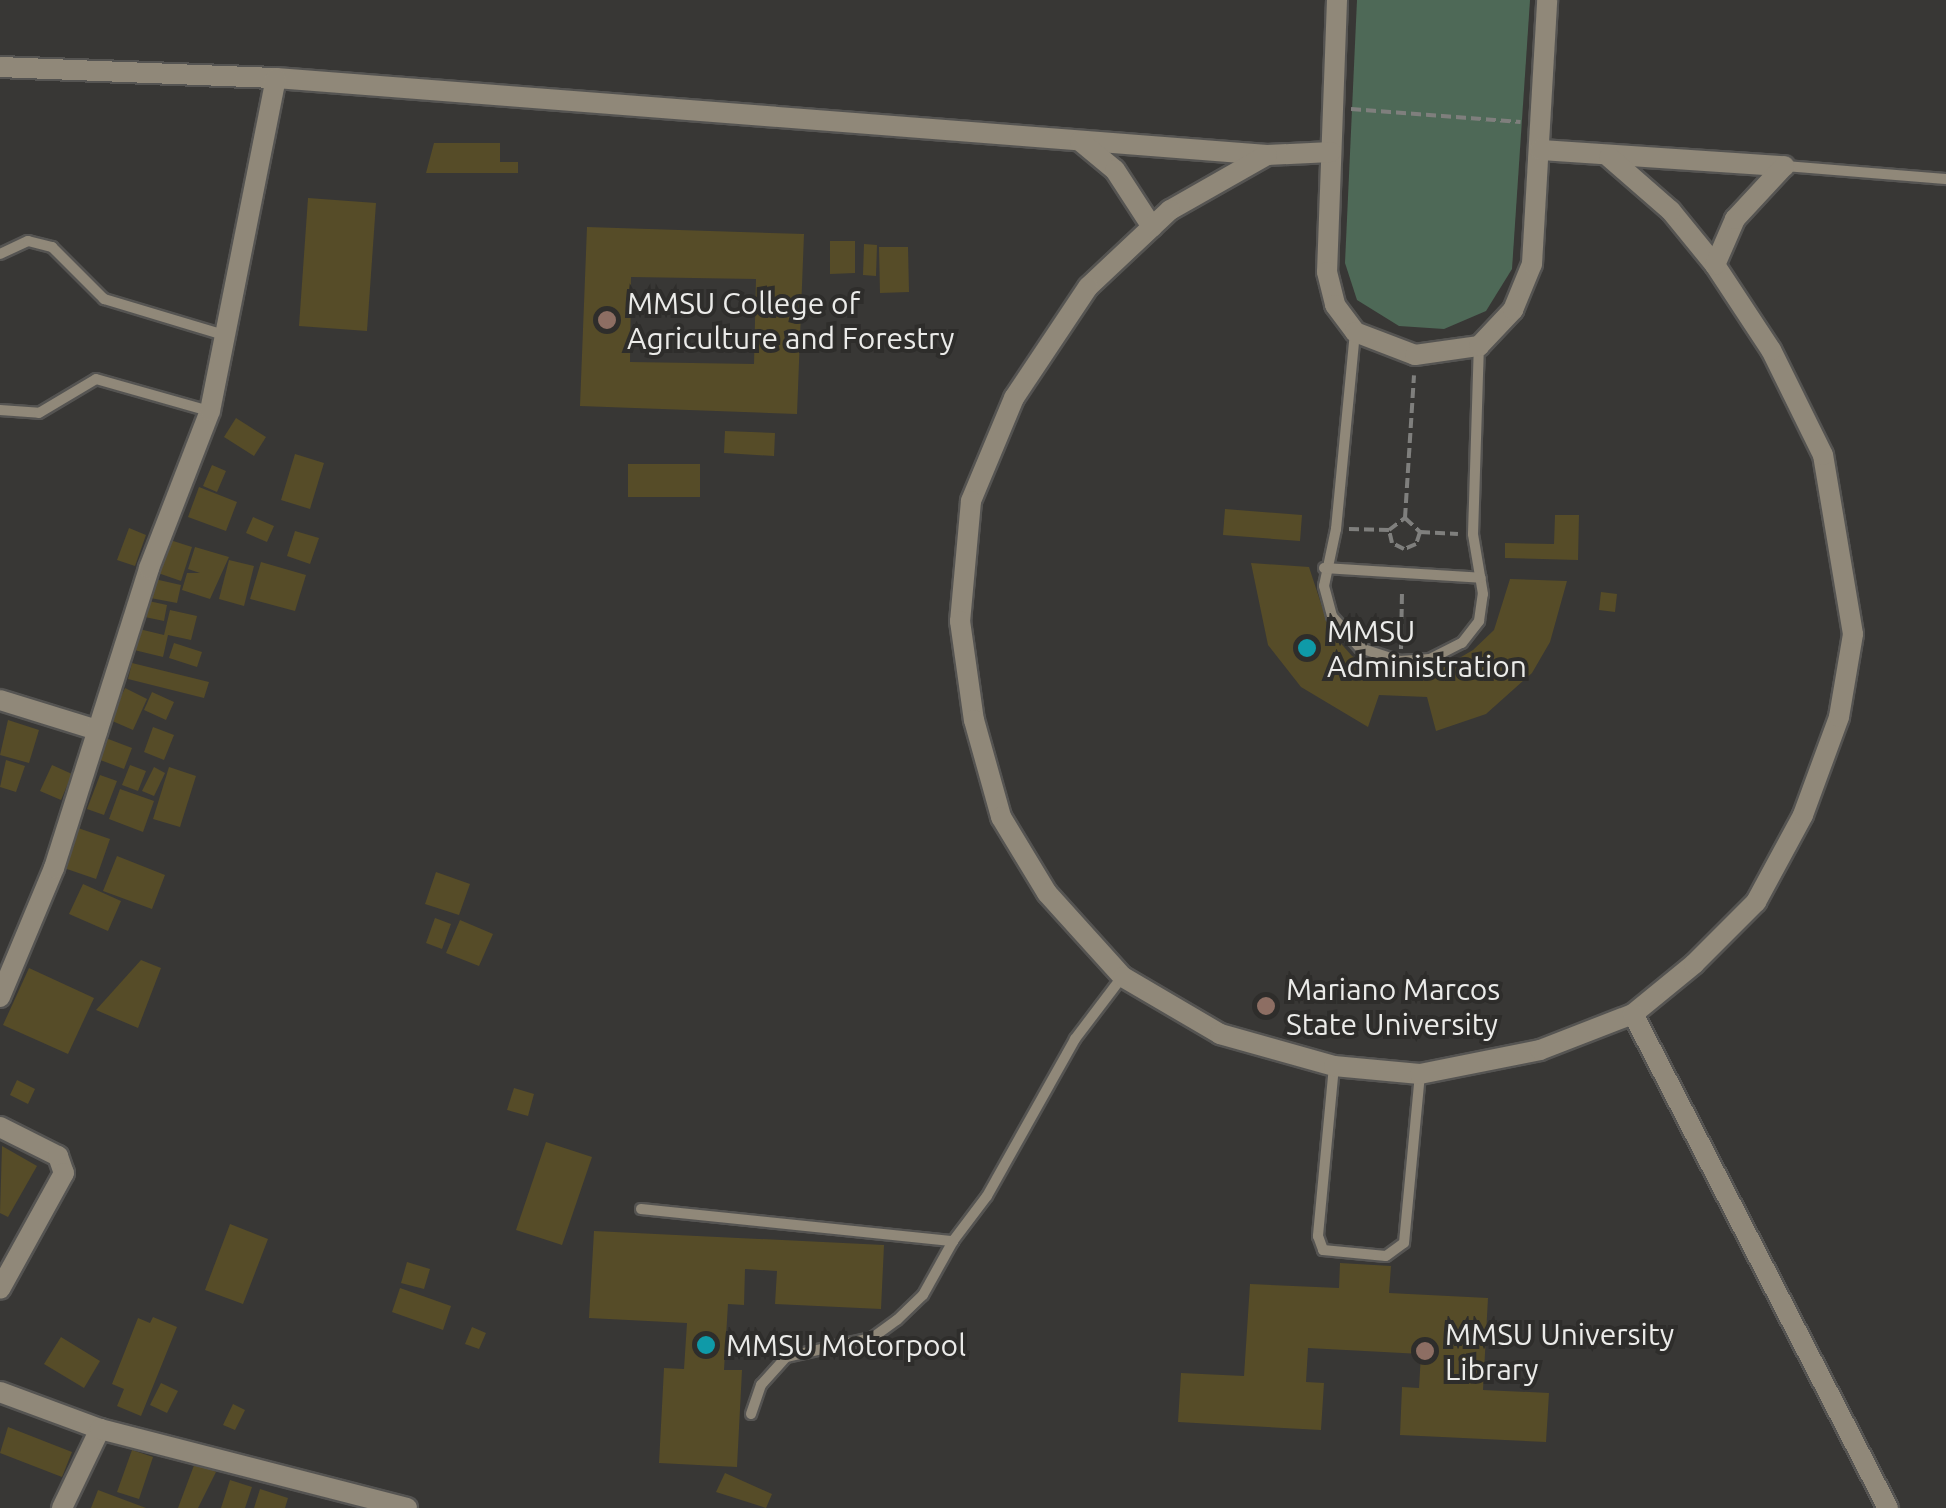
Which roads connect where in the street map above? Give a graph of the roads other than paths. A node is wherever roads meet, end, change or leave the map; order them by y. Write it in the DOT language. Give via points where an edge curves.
graph roads {
  1 [pos="1337,0"];
  2 [pos="1547,0"];
  3 [pos="0,67"];
  4 [pos="276,78"];
  5 [pos="1080,141"];
  6 [pos="1540,150"];
  7 [pos="1331,152"];
  8 [pos="1267,155"];
  9 [pos="1609,156"];
  10 [pos="1784,166"];
  11 [pos="1946,179"];
  12 [pos="1152,227"];
  13 [pos="0,254"];
  14 [pos="1716,265"];
  15 [pos="1354,332"];
  16 [pos="224,336"];
  17 [pos="1479,346"];
  18 [pos="0,410"];
  19 [pos="210,411"];
  20 [pos="1324,568"];
  21 [pos="1481,578"];
  22 [pos="0,700"];
  23 [pos="97,730"];
  24 [pos="1123,976"];
  25 [pos="0,997"];
  26 [pos="1634,1014"];
  27 [pos="1334,1066"];
  28 [pos="1420,1074"];
  29 [pos="0,1127"];
  30 [pos="642,1209"];
  31 [pos="953,1240"];
  32 [pos="0,1289"];
  33 [pos="0,1392"];
  34 [pos="751,1414"];
  35 [pos="100,1430"];
  36 [pos="62,1508"];
  37 [pos="407,1508"];
  38 [pos="1888,1508"];
  1 -- 7 [label="street"];
  2 -- 6 [label="street"];
  3 -- 4 [label="street"];
  4 -- 5 [label="street"];
  4 -- 16 [label="street"];
  5 -- 8 [label="street"];
  5 -- 12 [label="street" via="1115,170"];
  6 -- 9 [label="street"];
  6 -- 17 [label="street" via="1532,264 1514,310"];
  7 -- 8 [label="street"];
  7 -- 15 [label="street" via="1328,272 1335,305"];
  8 -- 12 [label="street"];
  9 -- 10 [label="street"];
  9 -- 14 [label="street" via="1671,211"];
  10 -- 11 [label="lane"];
  10 -- 14 [label="street" via="1735,219"];
  12 -- 24 [label="street" via="1088,287 1014,398 971,501 960,621 974,720 1001,817 1047,892"];
  13 -- 16 [label="lane" via="28,241 52,247 104,300"];
  14 -- 26 [label="street" via="1824,455 1853,634 1839,717 1803,814 1756,902"];
  15 -- 17 [label="street" via="1416,355"];
  15 -- 20 [label="lane" via="1336,529"];
  16 -- 19 [label="street"];
  17 -- 21 [label="lane" via="1473,534"];
  18 -- 19 [label="lane" via="39,413 96,380"];
  19 -- 23 [label="street" via="148,568"];
  20 -- 21 [label="lane"];
  20 -- 21 [label="lane" via="1332,616 1360,648 1400,661 1430,659 1462,644 1479,621"];
  22 -- 23 [label="street"];
  23 -- 25 [label="street" via="54,868"];
  24 -- 27 [label="street" via="1220,1034"];
  24 -- 31 [label="lane" via="1075,1039 987,1196"];
  26 -- 28 [label="street" via="1540,1050"];
  26 -- 38 [label="street"];
  27 -- 28 [label="street"];
  27 -- 28 [label="lane" via="1318,1236 1324,1250 1386,1256 1404,1243"];
  29 -- 32 [label="street" via="58,1156 64,1173"];
  30 -- 31 [label="lane"];
  31 -- 34 [label="lane" via="922,1295 897,1320 872,1338 786,1356 761,1385"];
  33 -- 35 [label="street"];
  35 -- 36 [label="street"];
  35 -- 37 [label="street"];
}
